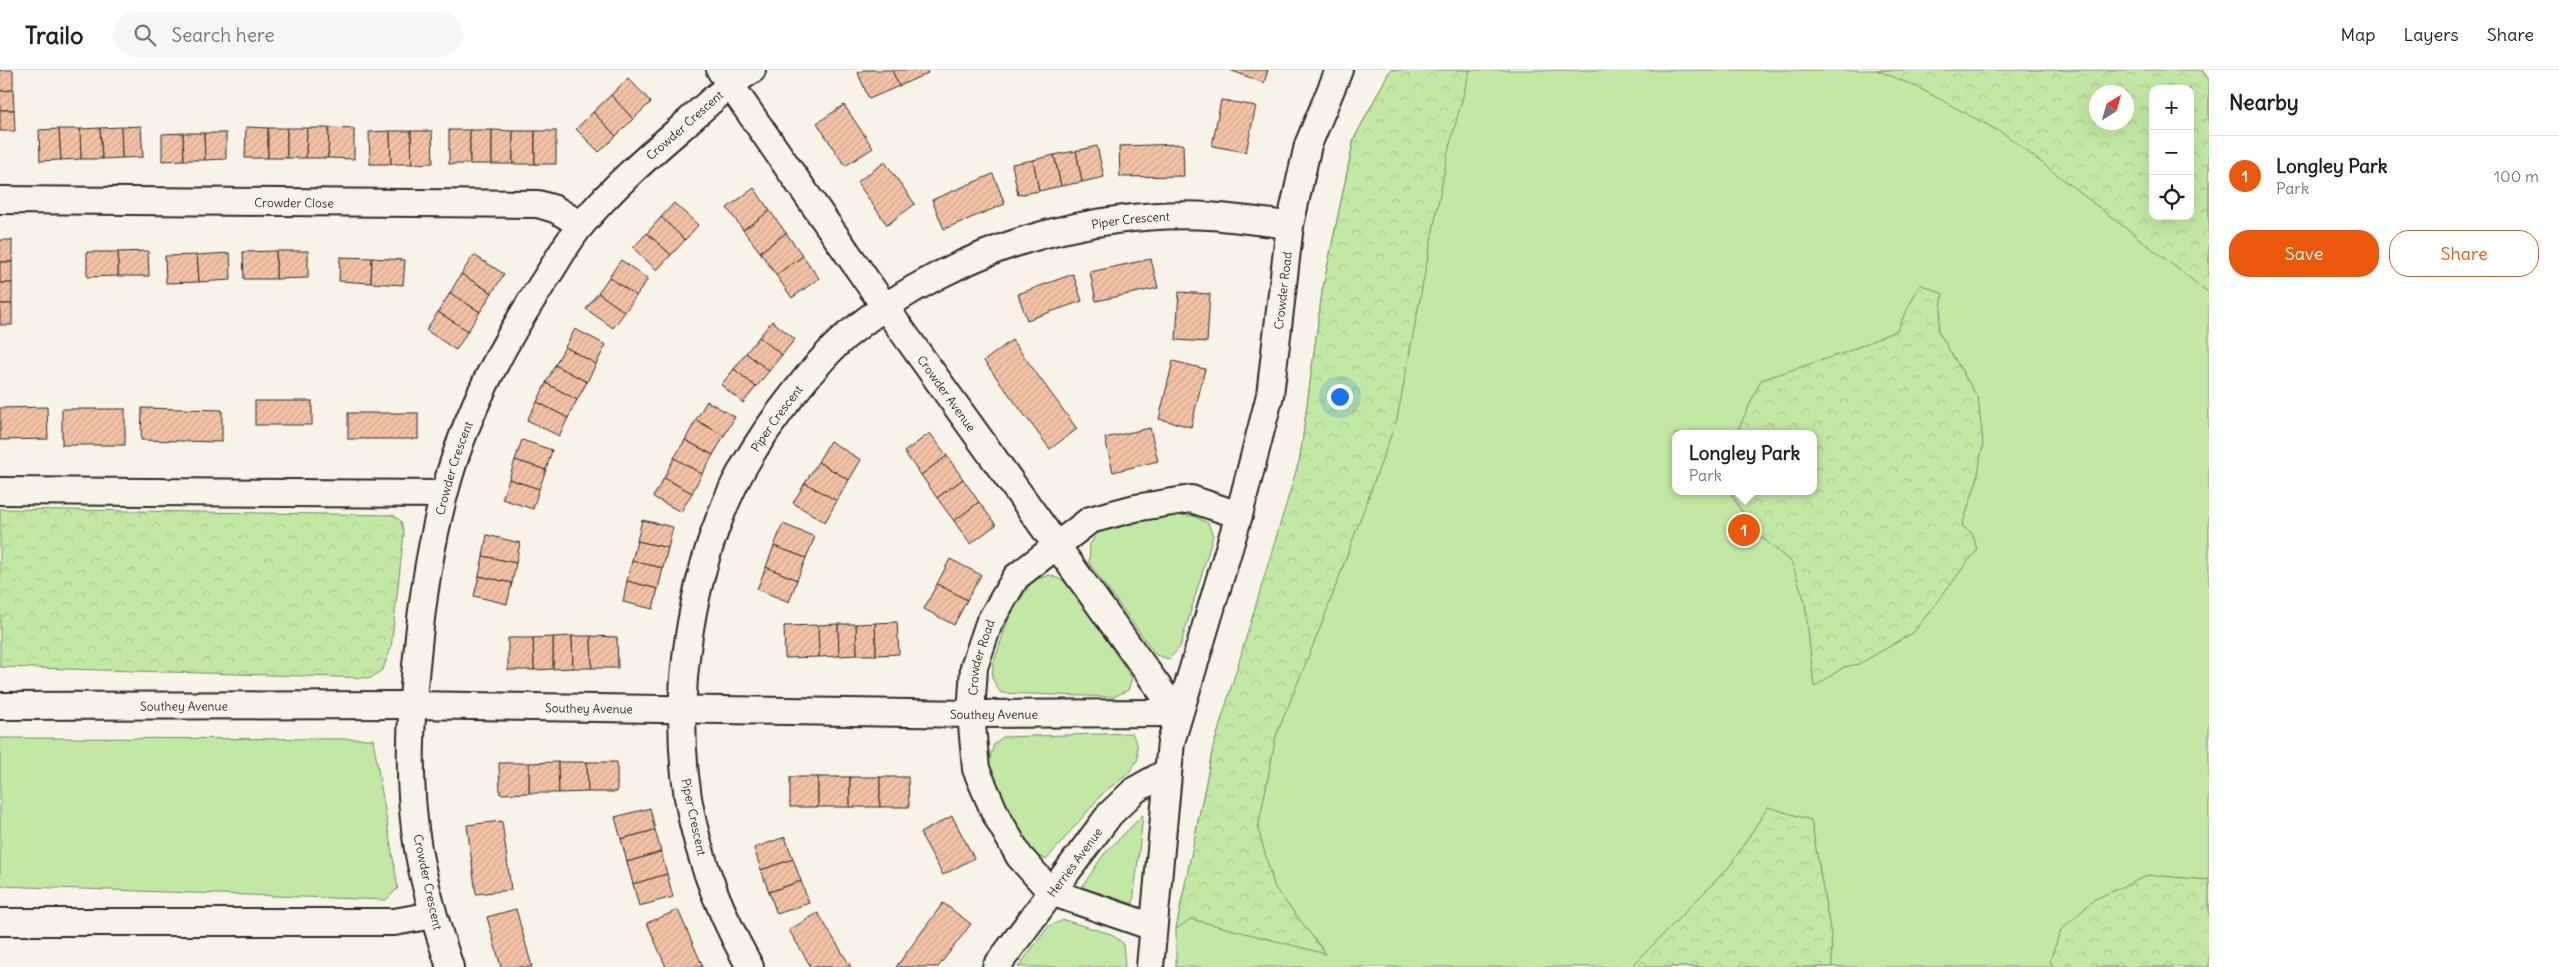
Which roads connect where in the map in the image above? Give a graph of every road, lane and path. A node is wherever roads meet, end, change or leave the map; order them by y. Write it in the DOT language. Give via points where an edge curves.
graph roads {
  1 [pos="1338,70"];
  2 [pos="734,75"];
  3 [pos="0,200"];
  4 [pos="581,225"];
  5 [pos="1290,225"];
  6 [pos="885,307"];
  7 [pos="0,491"];
  8 [pos="444,494"];
  9 [pos="1239,515"];
  10 [pos="1056,546"];
  11 [pos="412,705"];
  12 [pos="0,706"];
  13 [pos="683,710"];
  14 [pos="1178,713"];
  15 [pos="971,714"];
  16 [pos="1167,772"];
  17 [pos="1051,892"];
  18 [pos="433,915"];
  19 [pos="0,922"];
  20 [pos="1153,927"];
  21 [pos="450,967"];
  22 [pos="750,967"];
  23 [pos="996,967"];
  24 [pos="1150,967"];
  1 -- 5 [label="street, Crowder Road" via="1308,145"];
  2 -- 4 [label="street, Crowder Crescent" via="634,168"];
  2 -- 6 [label="street, Crowder Avenue"];
  3 -- 4 [label="street, Crowder Close" via="538,204 554,209"];
  4 -- 8 [label="street, Crowder Crescent" via="502,349 459,446"];
  5 -- 6 [label="street, Piper Crescent" via="1209,216 1159,216 1051,233 993,251"];
  5 -- 9 [label="street, Crowder Road" via="1270,395"];
  6 -- 10 [label="street, Crowder Avenue"];
  6 -- 13 [label="street, Piper Crescent" via="844,337 810,373 767,427 734,486 702,570 687,639"];
  7 -- 8 [label="street"];
  8 -- 11 [label="street, Crowder Crescent" via="430,554"];
  9 -- 10 [label="street, Crowder Road" via="1191,499 1135,508 1090,520"];
  9 -- 14 [label="street, Crowder Road"];
  10 -- 14 [label="street, Crowder Avenue"];
  10 -- 15 [label="street, Crowder Road" via="1016,577 989,624 974,667"];
  11 -- 12 [label="street, Southey Avenue"];
  11 -- 13 [label="street, Southey Avenue"];
  11 -- 18 [label="street, Crowder Crescent" via="411,780 418,848"];
  13 -- 15 [label="street, Southey Avenue"];
  13 -- 22 [label="street, Piper Crescent" via="685,775 700,852 730,931"];
  14 -- 15 [label="street, Southey Avenue"];
  14 -- 16 [label="street, Crowder Road" via="1170,742"];
  15 -- 17 [label="street, Crowder Road" via="976,769 995,813 1019,856"];
  16 -- 17 [label="street, Herries Avenue" via="1135,790 1110,814"];
  16 -- 20 [label="street, Crowder Road"];
  17 -- 20 [label="street, Crowder Road"];
  17 -- 23 [label="street, Herries Avenue"];
  18 -- 19 [label="street" via="386,922"];
  18 -- 21 [label="street, Crowder Crescent"];
  20 -- 24 [label="street, Crowder Road"];
}
